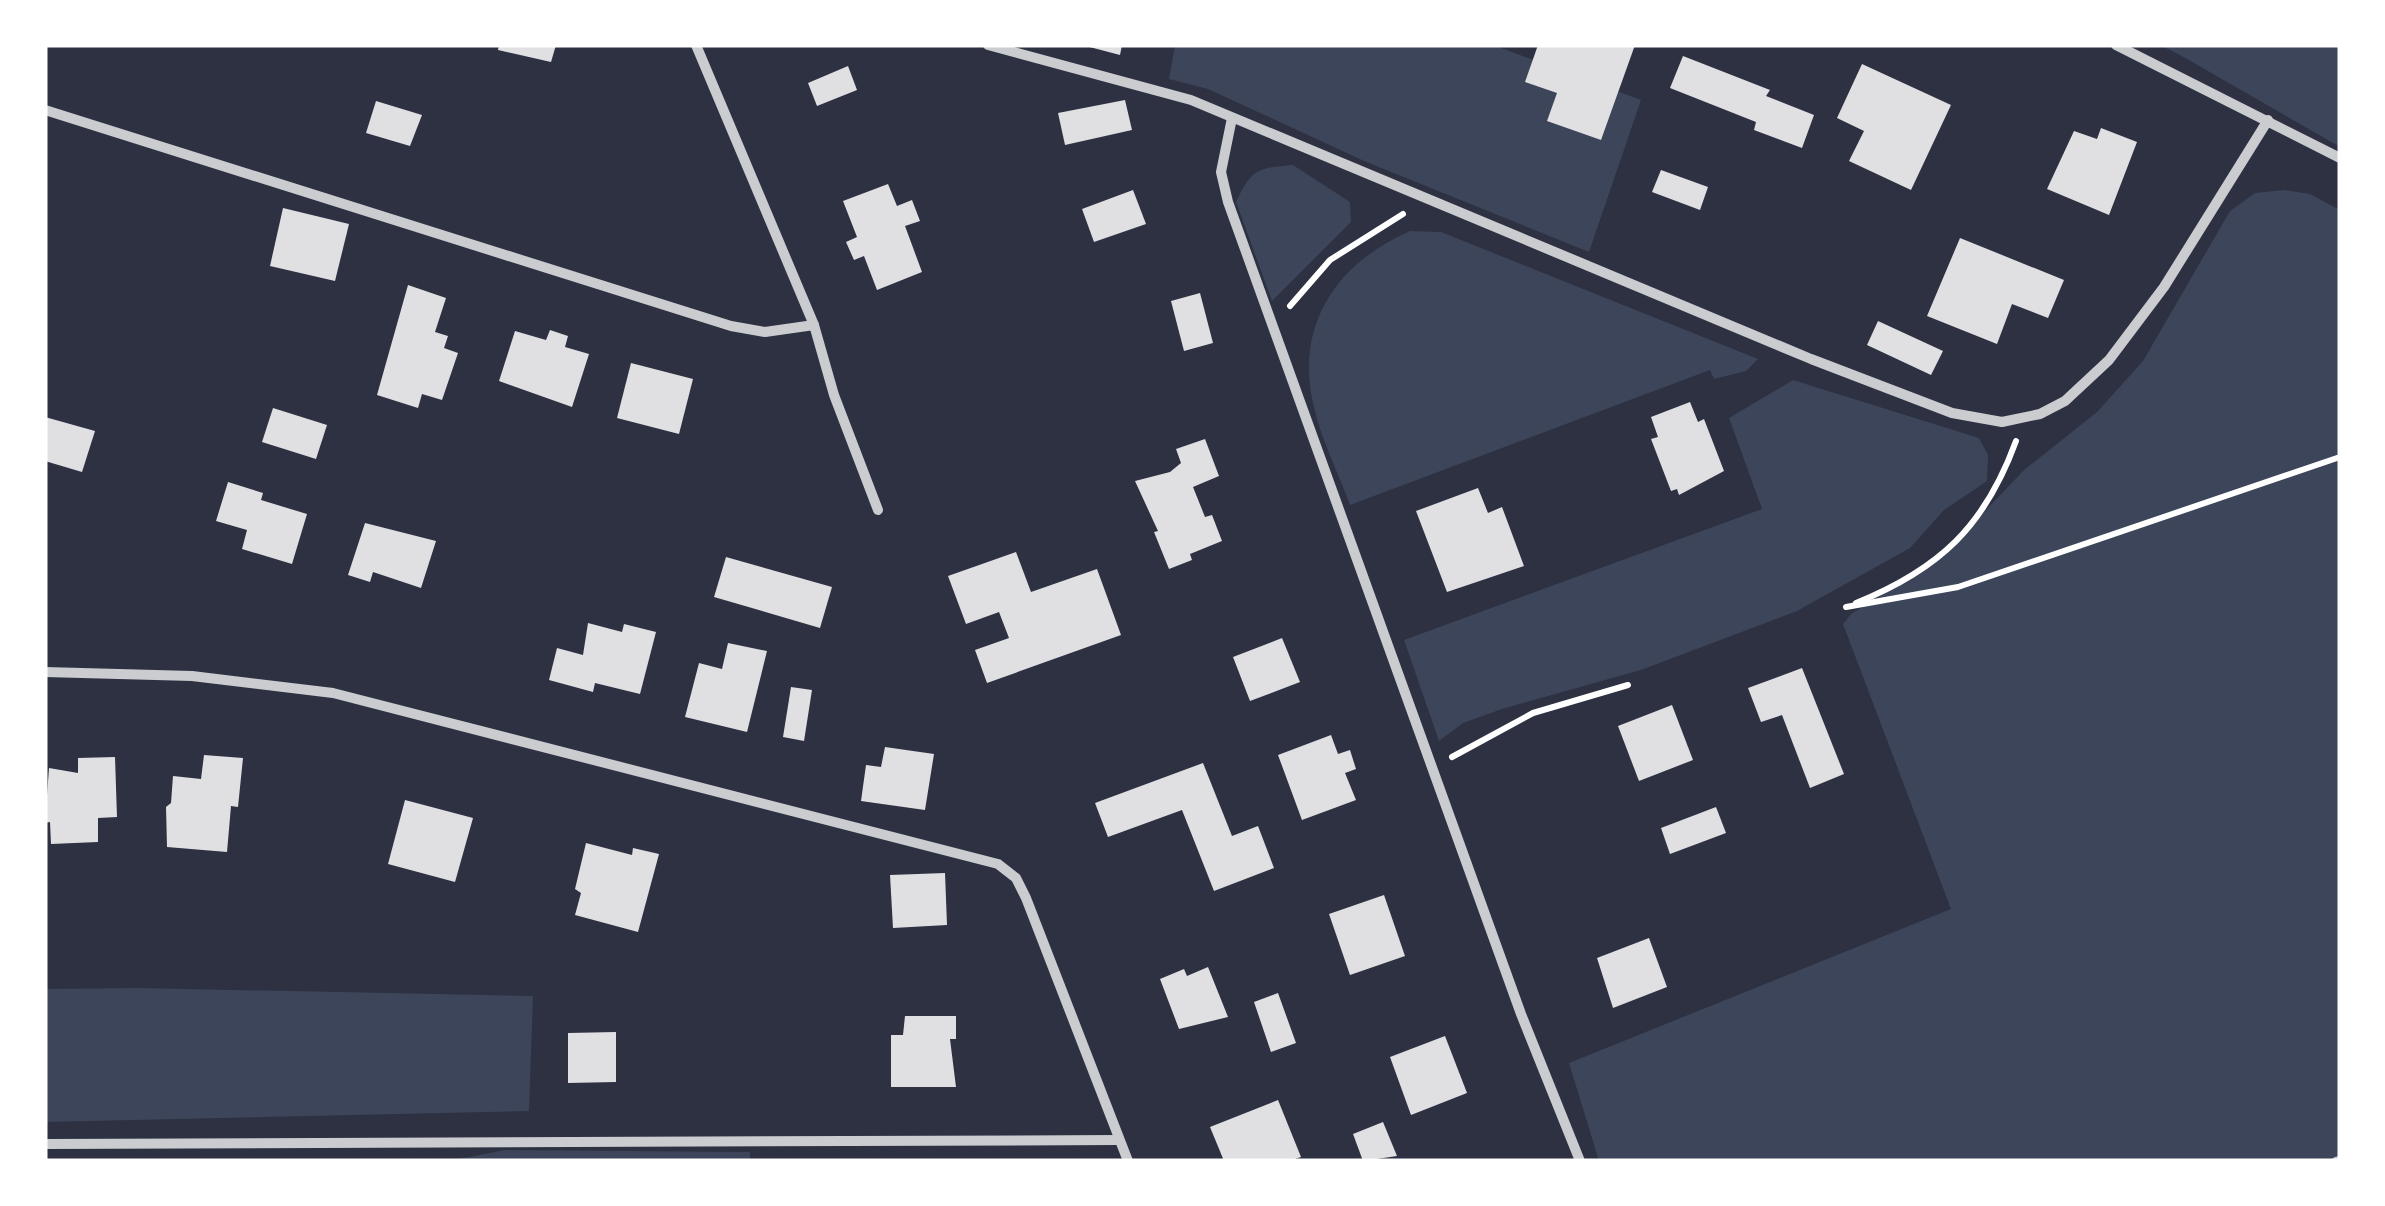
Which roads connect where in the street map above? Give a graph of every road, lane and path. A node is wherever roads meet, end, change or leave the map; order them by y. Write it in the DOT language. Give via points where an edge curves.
graph roads {
  1 [pos="696,45"];
  2 [pos="988,45"];
  3 [pos="2116,45"];
  4 [pos="45,110"];
  5 [pos="1232,118"];
  6 [pos="2268,120"];
  7 [pos="2340,158"];
  8 [pos="1426,201"];
  9 [pos="814,324"];
  10 [pos="1274,328"];
  11 [pos="2021,420"];
  12 [pos="2340,457"];
  13 [pos="878,510"];
  14 [pos="45,672"];
  15 [pos="1628,686"];
  16 [pos="1434,769"];
  17 [pos="1120,1140"];
  18 [pos="45,1144"];
  19 [pos="1128,1161"];
  20 [pos="1580,1161"];
  1 -- 9 [label="street"];
  2 -- 5 [label="street" via="1149,86"];
  3 -- 6 [label="street"];
  4 -- 9 [label="street" via="731,326 765,332"];
  5 -- 8 [label="street"];
  5 -- 10 [label="street" via="1221,172"];
  6 -- 7 [label="street"];
  6 -- 11 [label="street" via="2129,336 2065,401"];
  8 -- 10 [label="path" via="1330,260"];
  8 -- 11 [label="street" via="1952,413"];
  9 -- 13 [label="street"];
  10 -- 16 [label="street"];
  11 -- 12 [label="path" via="1998,488 1958,541 1924,569 1846,607 1958,587"];
  14 -- 17 [label="street" via="192,676 333,693 998,864 1026,898"];
  15 -- 16 [label="path" via="1532,713"];
  16 -- 20 [label="street"];
  17 -- 18 [label="street"];
  17 -- 19 [label="street"];
}
